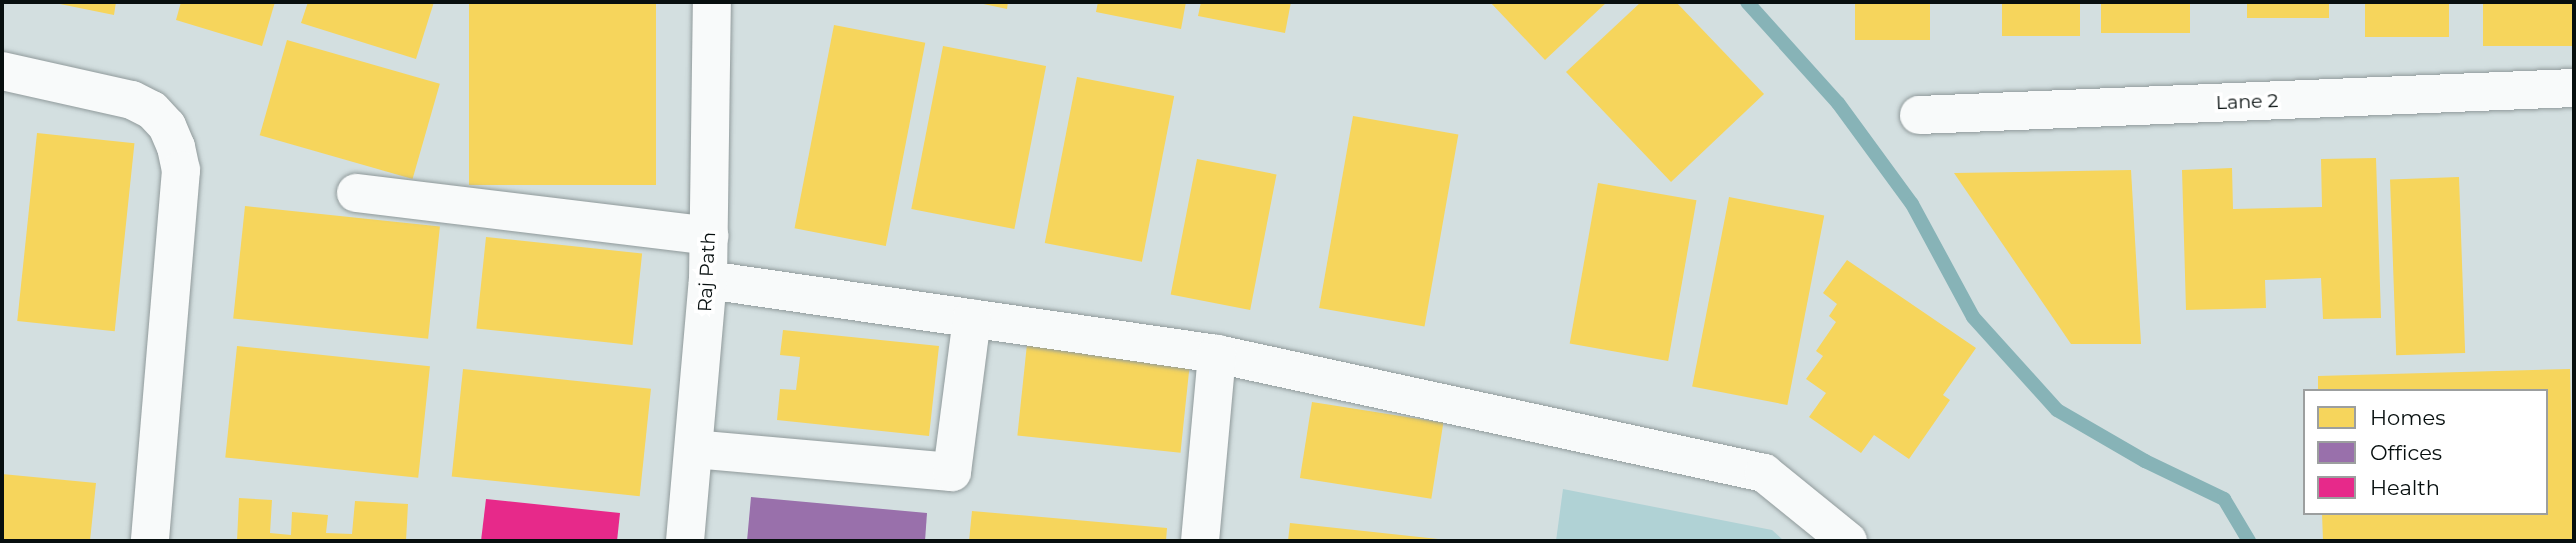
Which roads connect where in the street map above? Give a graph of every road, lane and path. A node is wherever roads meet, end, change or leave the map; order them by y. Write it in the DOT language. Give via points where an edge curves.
graph roads {
  1 [pos="712,2"];
  2 [pos="2,71"];
  3 [pos="2574,88"];
  4 [pos="1919,115"];
  5 [pos="356,193"];
  6 [pos="709,236"];
  7 [pos="708,280"];
  8 [pos="972,318"];
  9 [pos="1217,354"];
  10 [pos="694,449"];
  11 [pos="150,541"];
  12 [pos="685,541"];
  13 [pos="1200,541"];
  14 [pos="1848,541"];
  1 -- 6 [label="street, Raj Path"];
  2 -- 11 [label="street" via="132,100 152,110 167,126 176,147 181,170"];
  3 -- 4 [label="street, Lane 2"];
  5 -- 6 [label="street"];
  6 -- 7 [label="street, Raj Path"];
  7 -- 8 [label="street"];
  7 -- 10 [label="street, Raj Path"];
  8 -- 9 [label="street"];
  8 -- 10 [label="street" via="952,472"];
  9 -- 13 [label="street"];
  9 -- 14 [label="street" via="1764,473"];
  10 -- 12 [label="street, Raj Path"];
}
